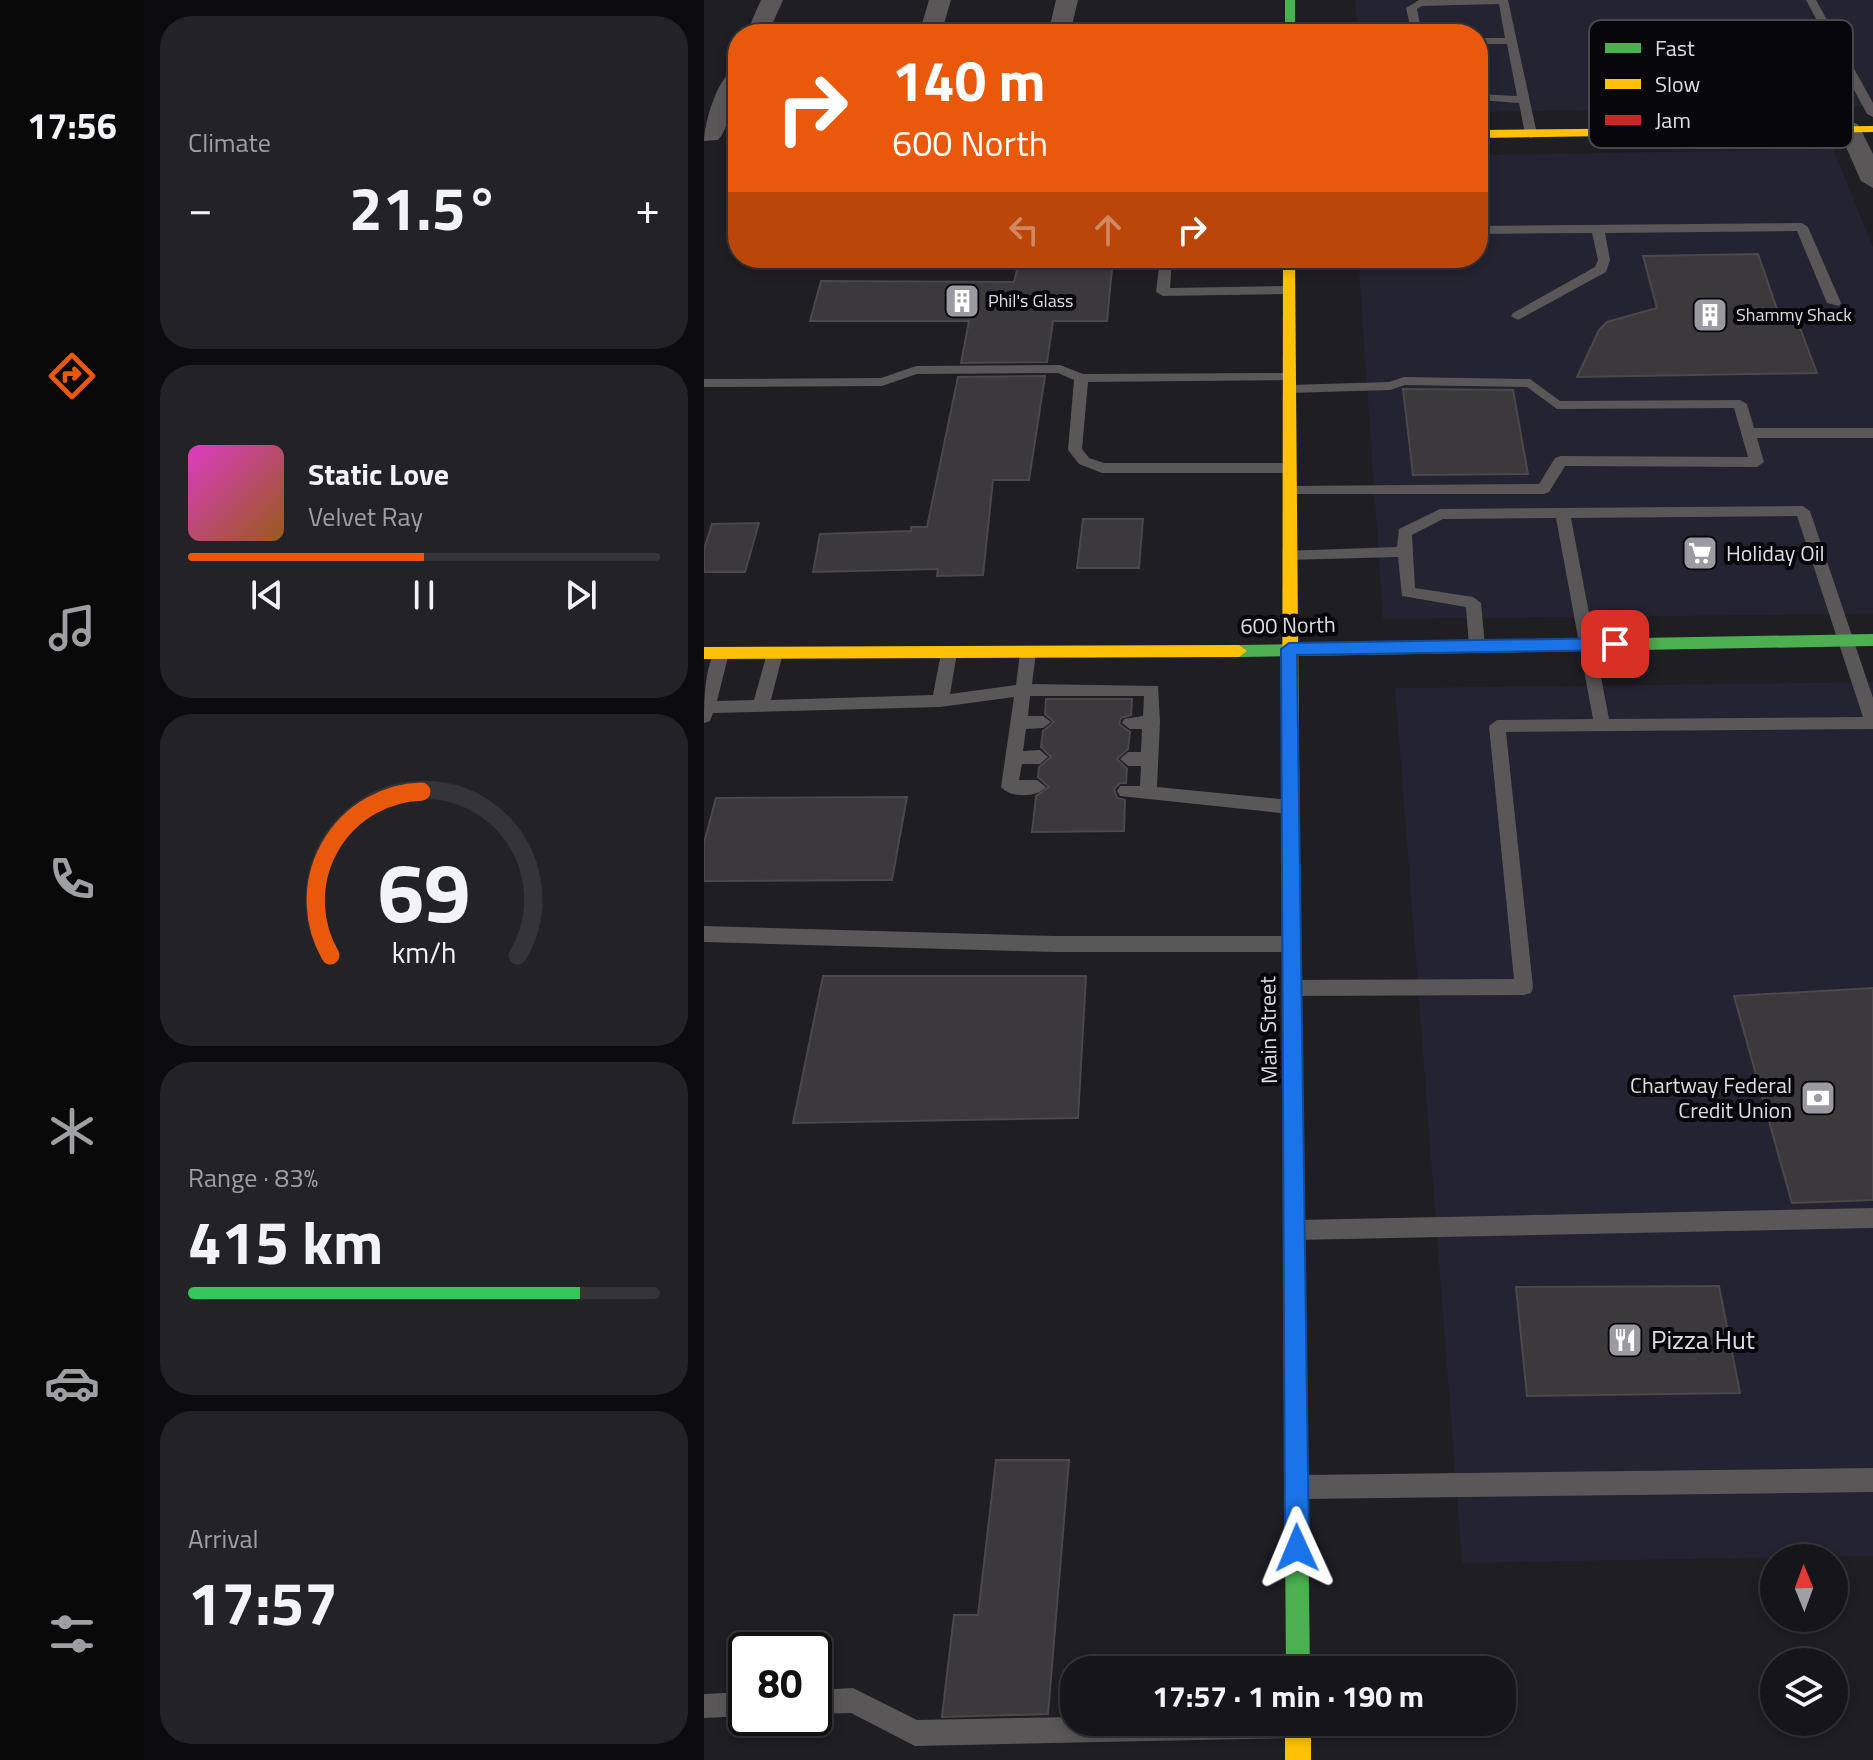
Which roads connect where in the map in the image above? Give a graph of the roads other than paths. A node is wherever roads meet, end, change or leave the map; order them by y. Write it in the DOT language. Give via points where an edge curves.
graph roads {
  1 [pos="772,0"];
  2 [pos="940,0"];
  3 [pos="1067,0"];
  4 [pos="1290,0"];
  5 [pos="1811,0"];
  6 [pos="1503,1"];
  7 [pos="1822,20"];
  8 [pos="761,24"];
  9 [pos="933,24"];
  10 [pos="1061,24"];
  11 [pos="1290,24"];
  12 [pos="1415,24"];
  13 [pos="1488,41"];
  14 [pos="1511,41"];
  15 [pos="1853,77"];
  16 [pos="728,96"];
  17 [pos="1488,98"];
  18 [pos="1524,100"];
  19 [pos="1873,114"];
  20 [pos="1862,129"];
  21 [pos="1589,133"];
  22 [pos="1488,134"];
  23 [pos="1531,134"];
  24 [pos="710,135"];
  25 [pos="1873,181"];
  26 [pos="1598,229"];
  27 [pos="1488,230"];
  28 [pos="1165,268"];
  29 [pos="1289,268"];
  30 [pos="1289,290"];
  31 [pos="1834,303"];
  32 [pos="1518,316"];
  33 [pos="1081,378"];
  34 [pos="704,383"];
  35 [pos="1289,383"];
  36 [pos="1749,433"];
  37 [pos="1873,433"];
  38 [pos="1289,468"];
  39 [pos="1288,491"];
  40 [pos="1563,513"];
  41 [pos="1405,552"];
  42 [pos="1288,555"];
  43 [pos="1847,640"];
  44 [pos="1873,640"];
  45 [pos="1586,644"];
  46 [pos="1477,646"];
  47 [pos="1289,649"];
  48 [pos="712,653"];
  49 [pos="775,653"];
  50 [pos="949,653"];
  51 [pos="1028,653"];
  52 [pos="1153,671"];
  53 [pos="1023,690"];
  54 [pos="940,701"];
  55 [pos="761,706"];
  56 [pos="705,712"];
  57 [pos="1043,722"];
  58 [pos="1152,722"];
  59 [pos="1019,723"];
  60 [pos="1130,723"];
  61 [pos="1873,723"];
  62 [pos="1602,725"];
  63 [pos="1040,757"];
  64 [pos="1014,758"];
  65 [pos="1128,759"];
  66 [pos="1150,759"];
  67 [pos="1037,787"];
  68 [pos="1126,791"];
  69 [pos="1148,792"];
  70 [pos="1290,807"];
  71 [pos="704,934"];
  72 [pos="1290,944"];
  73 [pos="1291,988"];
  74 [pos="1873,1218"];
  75 [pos="1294,1230"];
  76 [pos="1873,1480"];
  77 [pos="1296,1487"];
  78 [pos="1298,1656"];
  79 [pos="832,1701"];
  80 [pos="728,1705"];
  81 [pos="704,1706"];
  82 [pos="1060,1730"];
  83 [pos="1298,1736"];
  84 [pos="1298,1760"];
  1 -- 8 [label="street"];
  2 -- 9 [label="street"];
  3 -- 10 [label="street"];
  4 -- 11 [label="main road"];
  5 -- 7 [label="lane"];
  6 -- 12 [label="lane" via="1420,3 1411,8"];
  6 -- 14 [label="lane"];
  13 -- 14 [label="lane"];
  14 -- 18 [label="lane"];
  15 -- 19 [label="lane"];
  16 -- 24 [label="street"];
  17 -- 18 [label="lane"];
  18 -- 23 [label="lane"];
  20 -- 25 [label="street"];
  21 -- 23 [label="main road"];
  22 -- 23 [label="main road"];
  26 -- 27 [label="lane"];
  26 -- 31 [label="lane" via="1802,227"];
  26 -- 32 [label="lane" via="1601,269"];
  28 -- 30 [label="lane" via="1163,292"];
  29 -- 30 [label="main road, Main Street"];
  30 -- 35 [label="main road, Main Street"];
  33 -- 34 [label="lane" via="1060,369 916,370 882,382"];
  33 -- 35 [label="lane"];
  33 -- 38 [label="lane" via="1075,450 1084,461 1102,468"];
  35 -- 36 [label="lane" via="1530,383 1557,405 1740,404"];
  35 -- 38 [label="main road, Main Street"];
  36 -- 37 [label="lane"];
  36 -- 39 [label="lane" via="1757,462 1560,461 1544,489"];
  38 -- 39 [label="main road, Main Street"];
  39 -- 42 [label="main road, Main Street"];
  40 -- 41 [label="lane" via="1440,514 1404,533"];
  40 -- 43 [label="lane" via="1803,511"];
  40 -- 45 [label="lane"];
  41 -- 42 [label="lane"];
  41 -- 46 [label="lane" via="1408,592 1473,603"];
  42 -- 47 [label="main road, Main Street"];
  43 -- 44 [label="main road, 600 North"];
  43 -- 45 [label="main road, 600 North"];
  43 -- 61 [label="lane"];
  45 -- 46 [label="main road, 600 North"];
  45 -- 62 [label="lane"];
  46 -- 47 [label="main road, 600 North"];
  47 -- 52 [label="main road, 600 North"];
  47 -- 70 [label="main road, Main Street"];
  48 -- 49 [label="main road, 600 North"];
  48 -- 56 [label="lane"];
  49 -- 50 [label="main road, 600 North"];
  49 -- 55 [label="lane"];
  50 -- 51 [label="main road, 600 North"];
  50 -- 54 [label="lane"];
  51 -- 52 [label="main road, 600 North"];
  51 -- 53 [label="lane"];
  52 -- 53 [label="lane"];
  52 -- 58 [label="lane"];
  53 -- 54 [label="lane"];
  53 -- 59 [label="lane"];
  54 -- 55 [label="lane"];
  55 -- 56 [label="lane"];
  57 -- 59 [label="lane"];
  58 -- 60 [label="lane"];
  58 -- 66 [label="lane"];
  59 -- 64 [label="lane"];
  61 -- 62 [label="lane"];
  62 -- 73 [label="lane" via="1497,726 1524,987"];
  63 -- 64 [label="lane"];
  64 -- 67 [label="lane" via="1010,787"];
  65 -- 66 [label="lane"];
  66 -- 69 [label="lane"];
  68 -- 69 [label="lane"];
  69 -- 70 [label="lane"];
  70 -- 72 [label="main road, Main Street"];
  71 -- 72 [label="lane" via="1055,944"];
  72 -- 73 [label="main road, Main Street"];
  73 -- 75 [label="main road, Main Street"];
  74 -- 75 [label="lane"];
  75 -- 77 [label="main road, Main Street"];
  76 -- 77 [label="lane"];
  77 -- 78 [label="main road, Main Street"];
  79 -- 82 [label="lane" via="853,1700 915,1733"];
  80 -- 81 [label="lane"];
  83 -- 84 [label="main road"];
}
